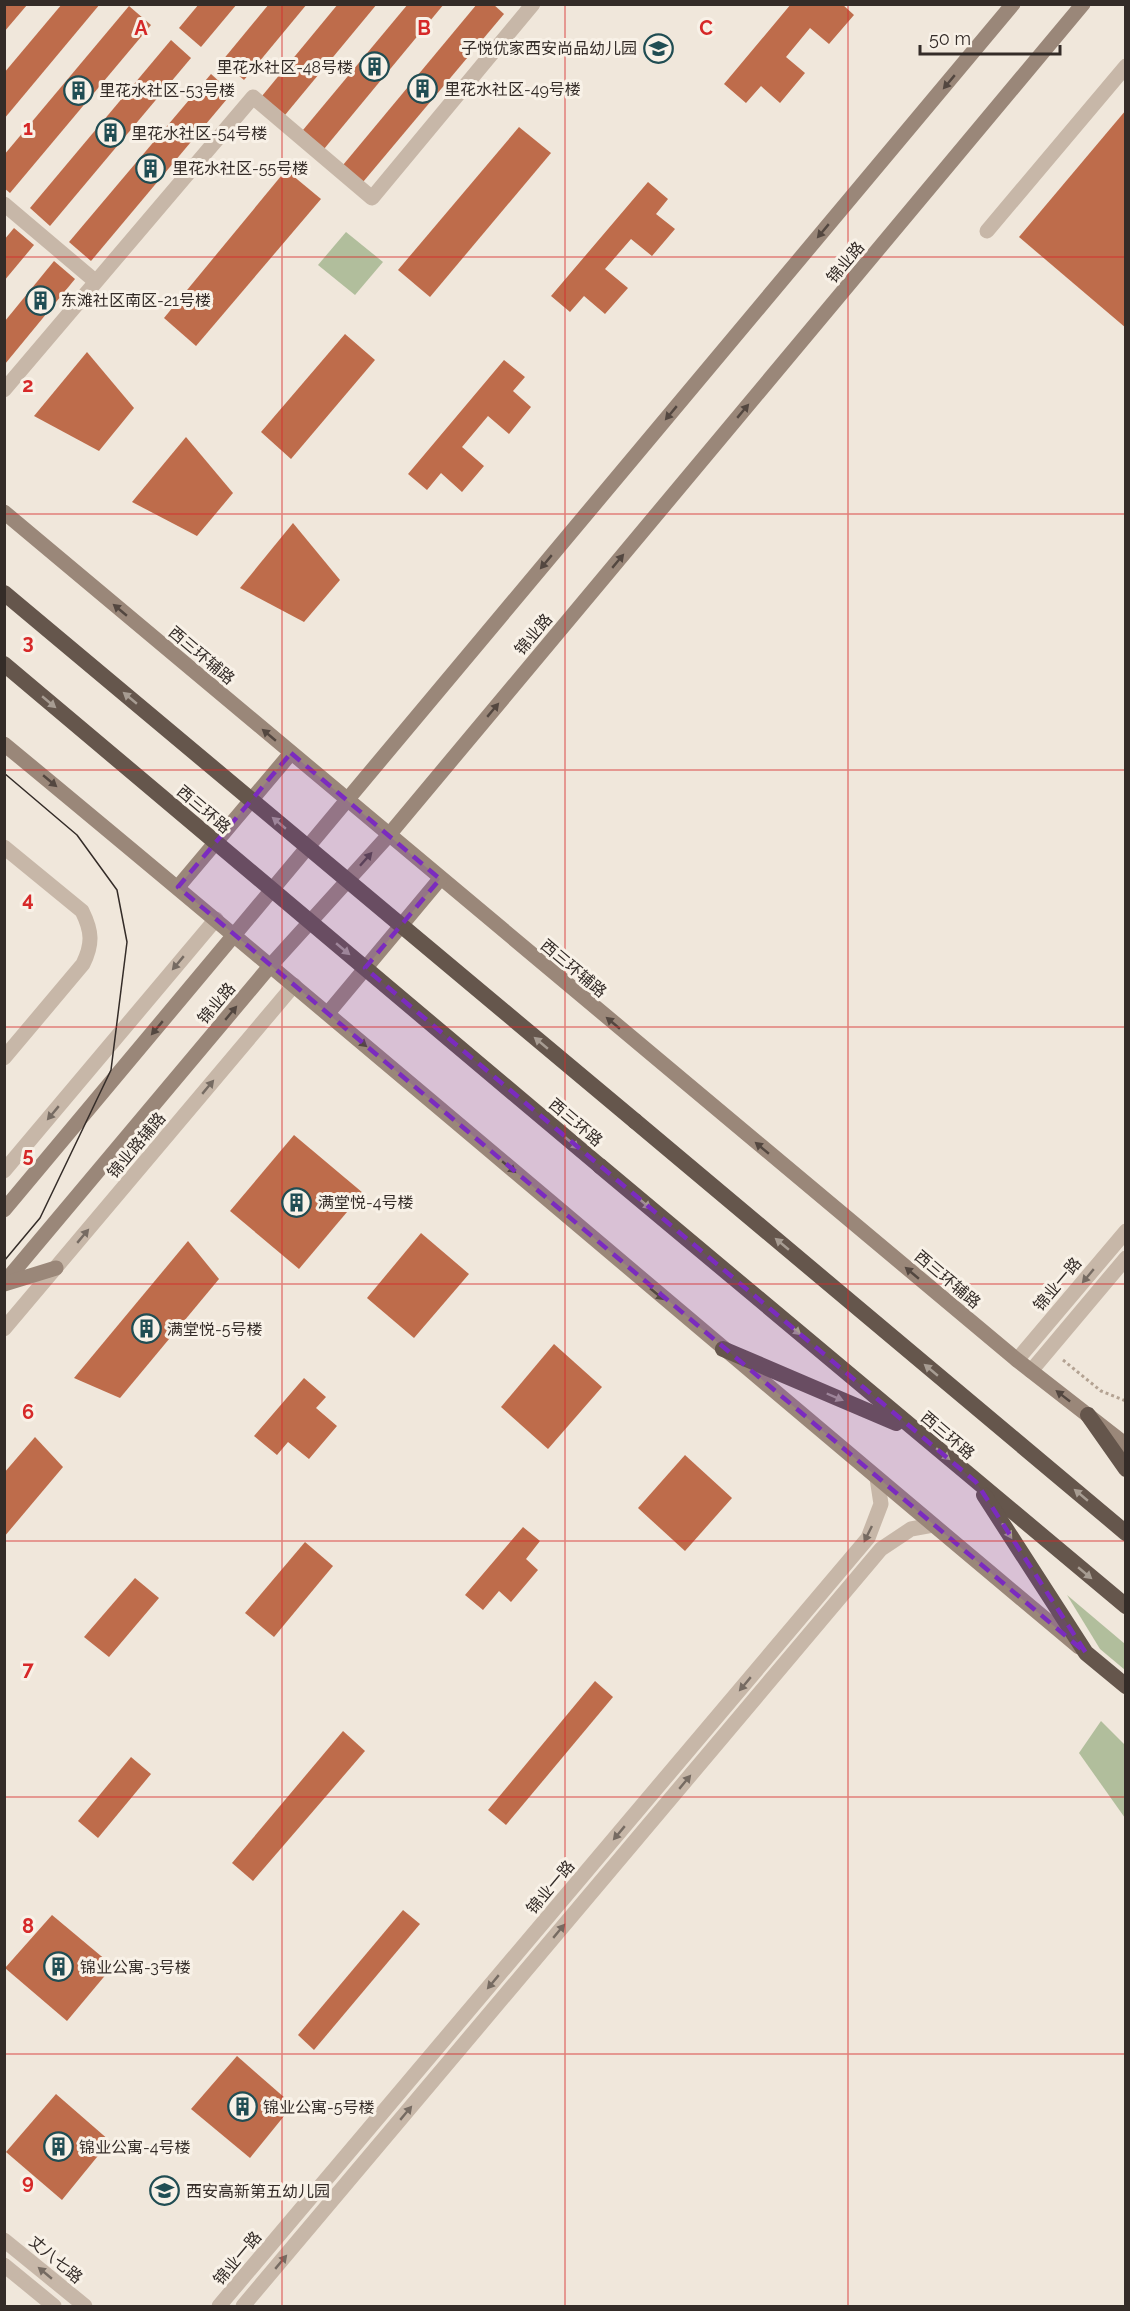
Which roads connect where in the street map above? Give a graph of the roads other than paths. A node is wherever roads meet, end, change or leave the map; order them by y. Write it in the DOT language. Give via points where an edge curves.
graph roads {
  1 [pos="1013,4"];
  2 [pos="1083,4"];
  3 [pos="530,5"];
  4 [pos="1125,66"];
  5 [pos="4,204"];
  6 [pos="987,231"];
  7 [pos="95,281"];
  8 [pos="4,390"];
  9 [pos="4,512"];
  10 [pos="4,593"];
  11 [pos="4,664"];
  12 [pos="4,744"];
  13 [pos="291,753"];
  14 [pos="346,800"];
  15 [pos="388,836"];
  16 [pos="4,847"];
  17 [pos="440,879"];
  18 [pos="178,887"];
  19 [pos="216,919"];
  20 [pos="235,935"];
  21 [pos="271,965"];
  22 [pos="294,985"];
  23 [pos="328,1013"];
  24 [pos="4,1058"];
  25 [pos="4,1171"];
  26 [pos="4,1210"];
  27 [pos="1125,1231"];
  28 [pos="1125,1258"];
  29 [pos="56,1268"];
  30 [pos="4,1284"];
  31 [pos="4,1329"];
  32 [pos="723,1349"];
  33 [pos="1017,1360"];
  34 [pos="1031,1371"];
  35 [pos="1088,1415"];
  36 [pos="913,1430"];
  37 [pos="1125,1445"];
  38 [pos="1125,1469"];
  39 [pos="877,1478"];
  40 [pos="976,1482"];
  41 [pos="933,1525"];
  42 [pos="1125,1533"];
  43 [pos="1125,1606"];
  44 [pos="1086,1653"];
  45 [pos="1125,1686"];
  46 [pos="4,2240"];
  47 [pos="4,2265"];
  48 [pos="54,2307"];
  49 [pos="85,2307"];
  50 [pos="219,2307"];
  51 [pos="243,2307"];
  1 -- 14 [label="main road, 锦业路, one-way"];
  15 -- 2 [label="main road, 锦业路, one-way"];
  3 -- 7 [label="street" via="372,198 253,97"];
  4 -- 6 [label="street"];
  5 -- 7 [label="street"];
  7 -- 8 [label="street"];
  13 -- 9 [label="main road, 西三环辅路, one-way"];
  42 -- 10 [label="highway, one-way, bridge"];
  11 -- 36 [label="highway, 西三环路, one-way, bridge"];
  12 -- 18 [label="main road, one-way"];
  13 -- 14 [label="main road, 西三环辅路"];
  13 -- 18 [label="main road"];
  14 -- 15 [label="main road, 西三环辅路"];
  14 -- 20 [label="main road, 锦业路"];
  15 -- 17 [label="main road, 西三环辅路"];
  21 -- 15 [label="main road, 锦业路, one-way"];
  16 -- 24 [label="street" via="82,911 92,946 83,963"];
  17 -- 23 [label="main road"];
  33 -- 17 [label="main road, 西三环辅路, one-way"];
  18 -- 19 [label="main road"];
  19 -- 20 [label="main road"];
  19 -- 25 [label="street, one-way"];
  20 -- 21 [label="main road"];
  20 -- 26 [label="main road, 锦业路, one-way"];
  21 -- 22 [label="main road"];
  30 -- 21 [label="main road, 锦业路, one-way"];
  22 -- 23 [label="main road"];
  29 -- 22 [label="street, 锦业路辅路, one-way"];
  23 -- 32 [label="main road, one-way"];
  27 -- 33 [label="street, 锦业一路, one-way"];
  28 -- 34 [label="street"];
  29 -- 30 [label="main road"];
  29 -- 31 [label="street, 锦业路辅路"];
  32 -- 36 [label="highway, one-way"];
  32 -- 39 [label="main road"];
  33 -- 34 [label="main road, 西三环辅路"];
  35 -- 34 [label="main road, 西三环辅路, one-way"];
  35 -- 37 [label="main road, 西三环辅路"];
  35 -- 38 [label="highway"];
  36 -- 40 [label="highway, 西三环路, one-way"];
  39 -- 41 [label="main road"];
  39 -- 50 [label="street, 锦业一路, one-way" via="881,1504 868,1538"];
  40 -- 43 [label="highway, 西三环路, one-way"];
  40 -- 44 [label="highway, one-way"];
  41 -- 44 [label="main road"];
  51 -- 41 [label="street, one-way" via="881,1549 912,1529"];
  44 -- 45 [label="highway"];
  49 -- 46 [label="street, 丈八七路, one-way"];
  47 -- 48 [label="street"];
}
